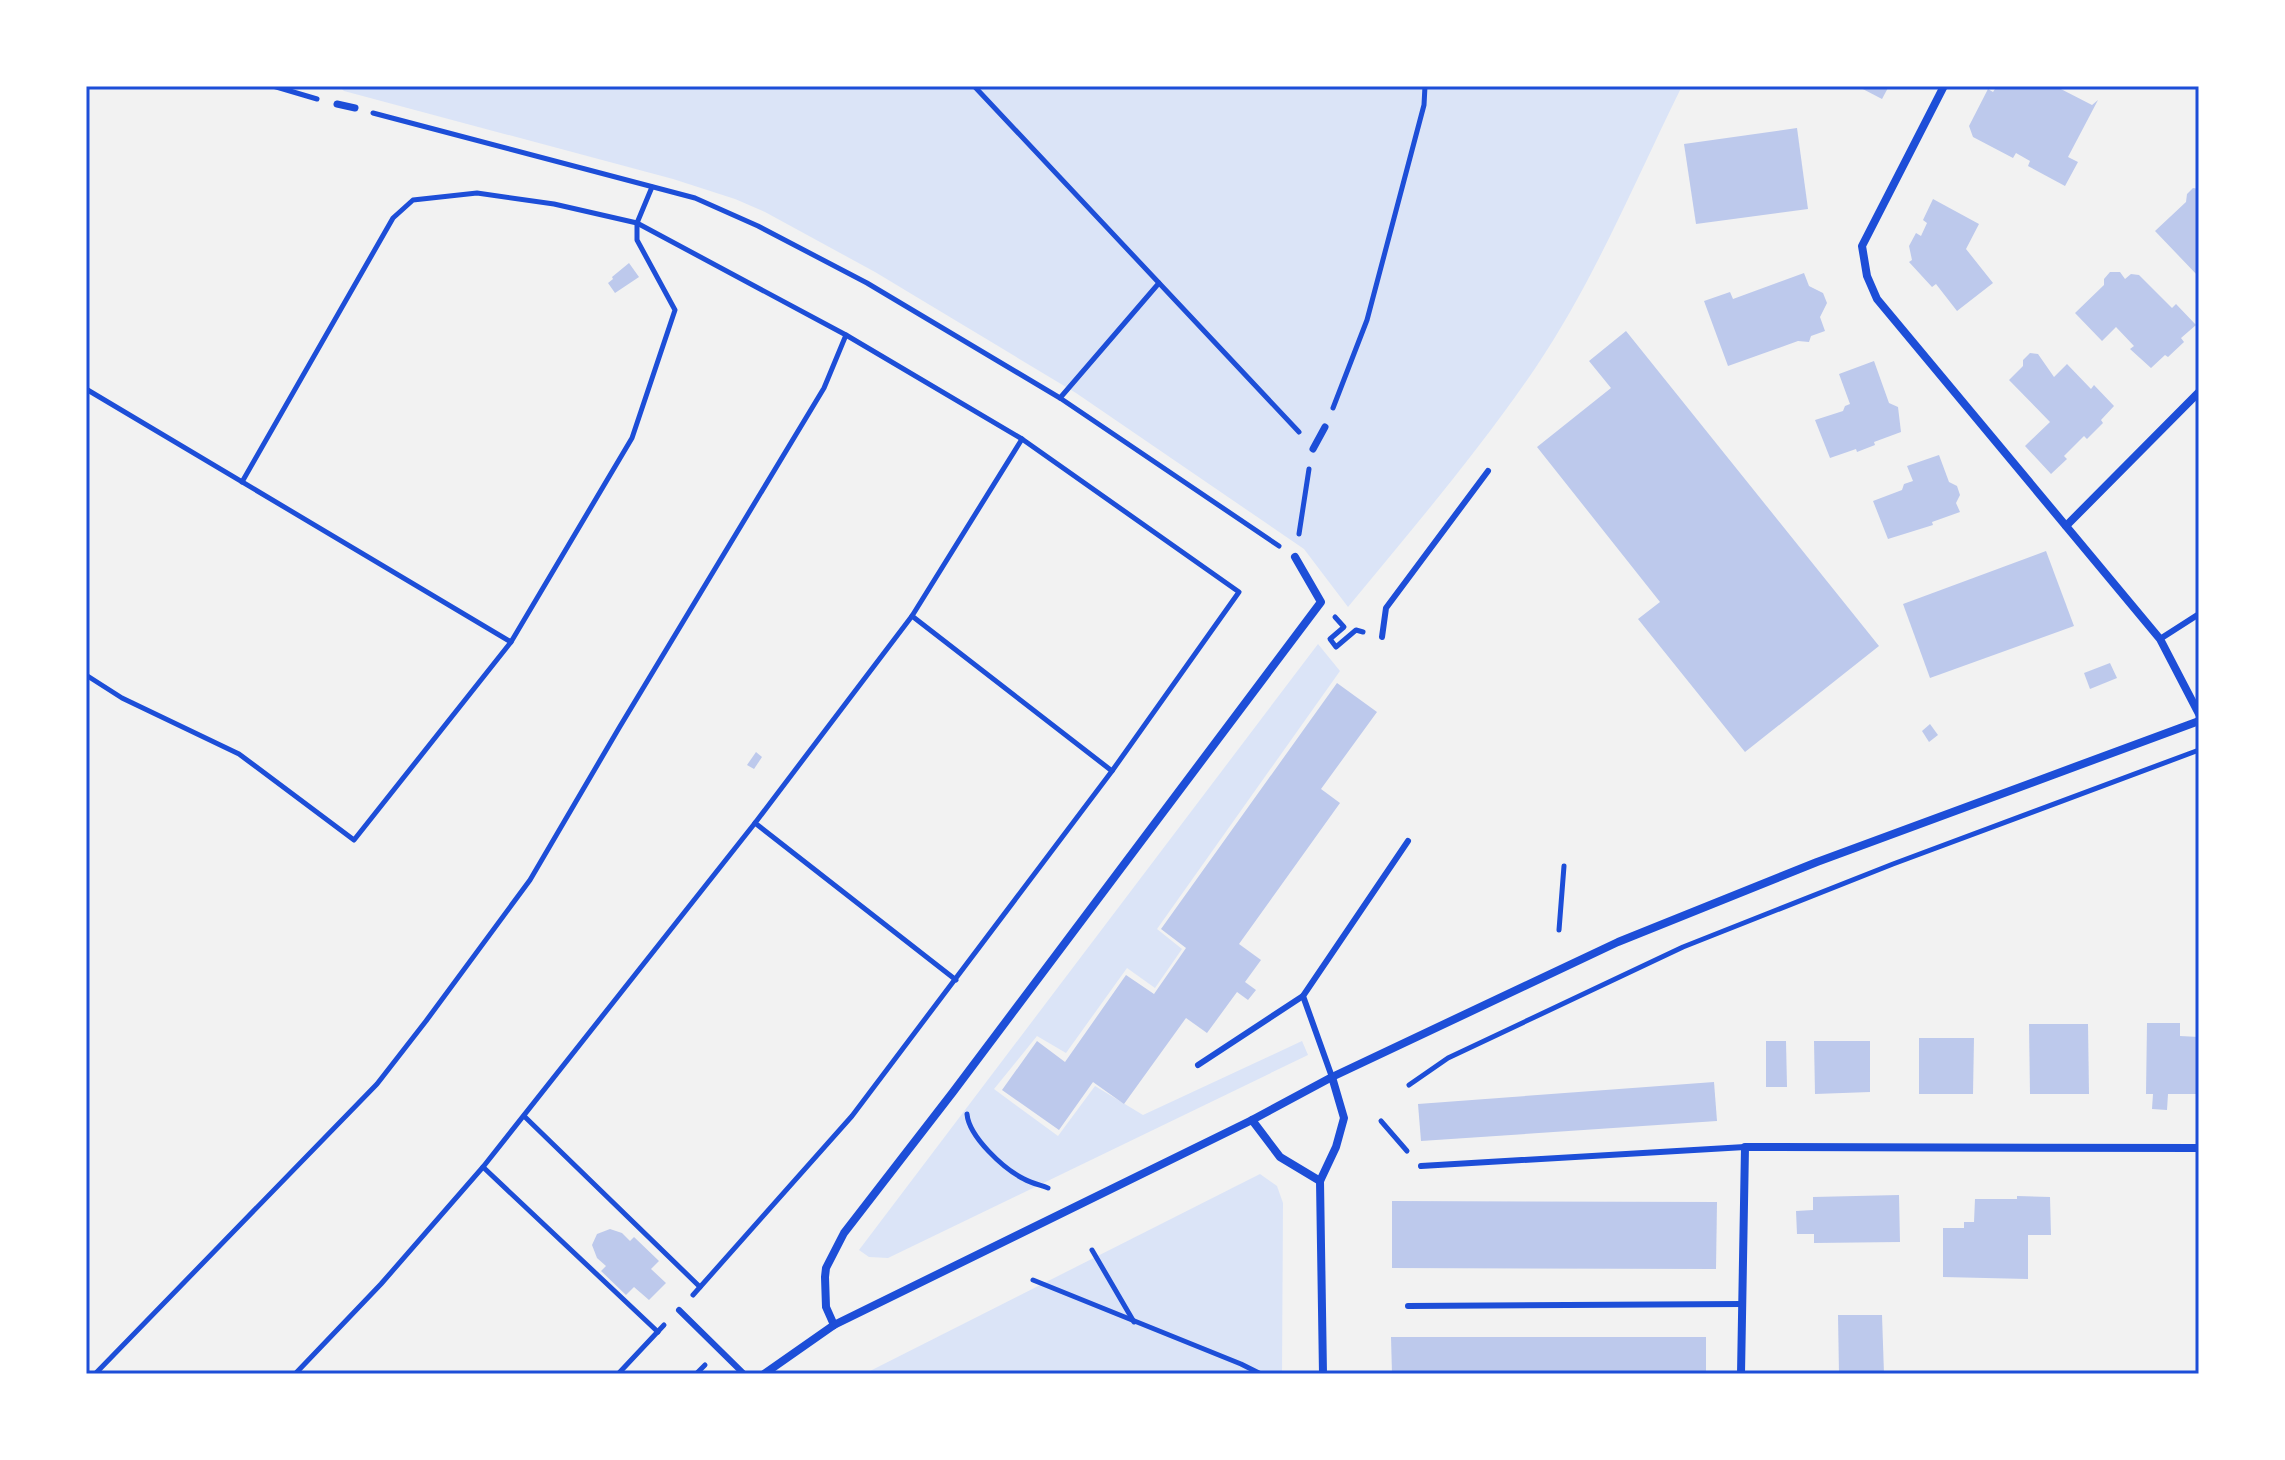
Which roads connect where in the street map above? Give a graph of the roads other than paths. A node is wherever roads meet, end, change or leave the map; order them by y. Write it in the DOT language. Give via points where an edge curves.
graph roads {
  1 [pos="1944,86"];
  2 [pos="337,104"];
  3 [pos="355,108"];
  4 [pos="2199,392"];
  5 [pos="1325,427"];
  6 [pos="1313,449"];
  7 [pos="1488,471"];
  8 [pos="2066,526"];
  9 [pos="1295,557"];
  10 [pos="2199,614"];
  11 [pos="1382,637"];
  12 [pos="2160,639"];
  13 [pos="2199,714"];
  14 [pos="2199,721"];
  15 [pos="1408,841"];
  16 [pos="1303,996"];
  17 [pos="1198,1065"];
  18 [pos="1332,1077"];
  19 [pos="1252,1120"];
  20 [pos="1745,1147"];
  21 [pos="2199,1148"];
  22 [pos="1421,1166"];
  23 [pos="1320,1181"];
  24 [pos="1742,1304"];
  25 [pos="1408,1306"];
  26 [pos="679,1310"];
  27 [pos="834,1325"];
  28 [pos="744,1374"];
  29 [pos="764,1374"];
  30 [pos="1323,1374"];
  31 [pos="1741,1374"];
  1 -- 8 [label="street" via="1862,246 1867,276 1877,299"];
  2 -- 3 [label="street"];
  4 -- 8 [label="street"];
  5 -- 6 [label="street"];
  7 -- 11 [label="lane" via="1386,608"];
  8 -- 12 [label="street"];
  9 -- 27 [label="street" via="1321,602 844,1233 825,1277 826,1307"];
  10 -- 12 [label="lane"];
  12 -- 13 [label="street"];
  14 -- 18 [label="street" via="1706,905"];
  15 -- 16 [label="lane"];
  16 -- 17 [label="lane"];
  16 -- 18 [label="lane"];
  18 -- 19 [label="street"];
  18 -- 23 [label="street" via="1344,1118"];
  19 -- 23 [label="street" via="1280,1157"];
  19 -- 27 [label="street"];
  20 -- 21 [label="street"];
  20 -- 22 [label="lane"];
  20 -- 24 [label="street"];
  23 -- 30 [label="street"];
  24 -- 25 [label="lane"];
  24 -- 31 [label="street"];
  26 -- 28 [label="lane"];
  27 -- 29 [label="street"];
}
